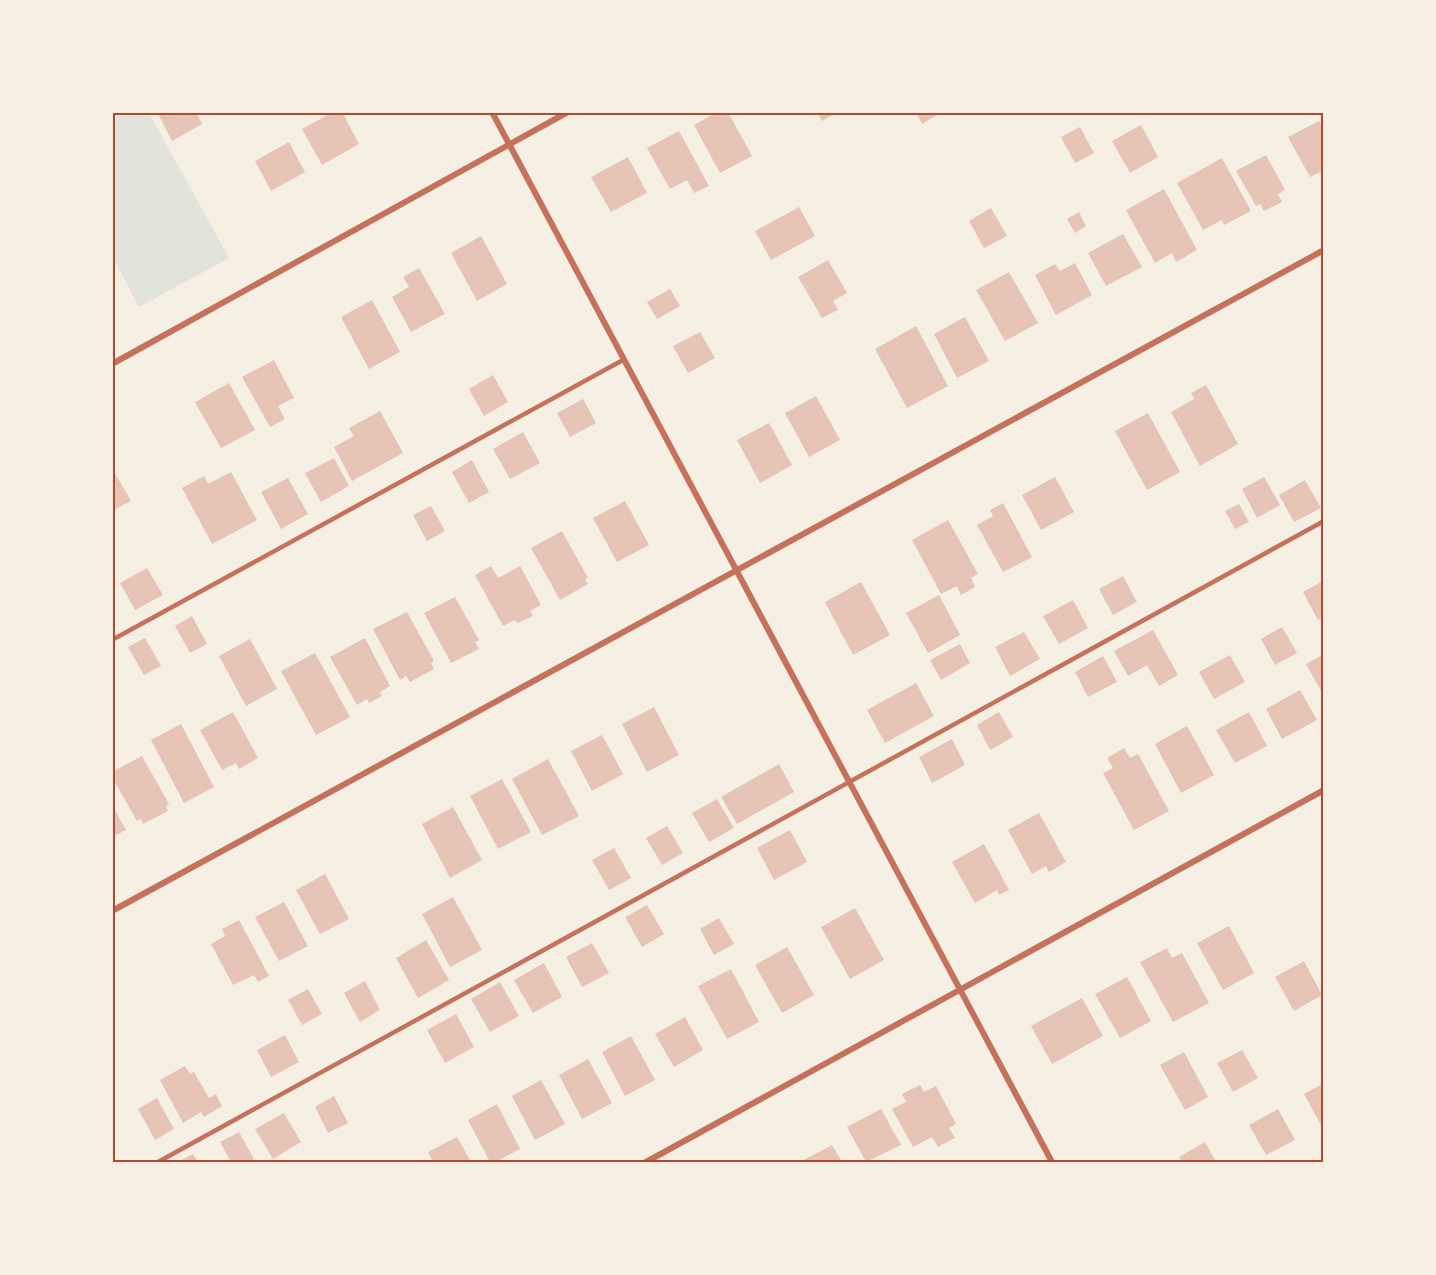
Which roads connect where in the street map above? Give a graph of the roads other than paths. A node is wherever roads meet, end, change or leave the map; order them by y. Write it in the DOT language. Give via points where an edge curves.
graph roads {
  1 [pos="492,112"];
  2 [pos="568,112"];
  3 [pos="509,144"];
  4 [pos="1323,250"];
  5 [pos="623,360"];
  6 [pos="112,364"];
  7 [pos="1323,521"];
  8 [pos="736,570"];
  9 [pos="112,640"];
  10 [pos="849,782"];
  11 [pos="1323,790"];
  12 [pos="112,911"];
  13 [pos="960,989"];
  14 [pos="158,1162"];
  15 [pos="646,1162"];
  16 [pos="1052,1162"];
  1 -- 3 [label="street"];
  2 -- 3 [label="street"];
  3 -- 5 [label="street"];
  3 -- 6 [label="street"];
  4 -- 8 [label="street"];
  5 -- 8 [label="street"];
  5 -- 9 [label="lane"];
  7 -- 10 [label="lane"];
  8 -- 10 [label="street"];
  8 -- 12 [label="street"];
  10 -- 13 [label="street"];
  10 -- 14 [label="lane"];
  11 -- 13 [label="street"];
  13 -- 15 [label="street"];
  13 -- 16 [label="street"];
}
